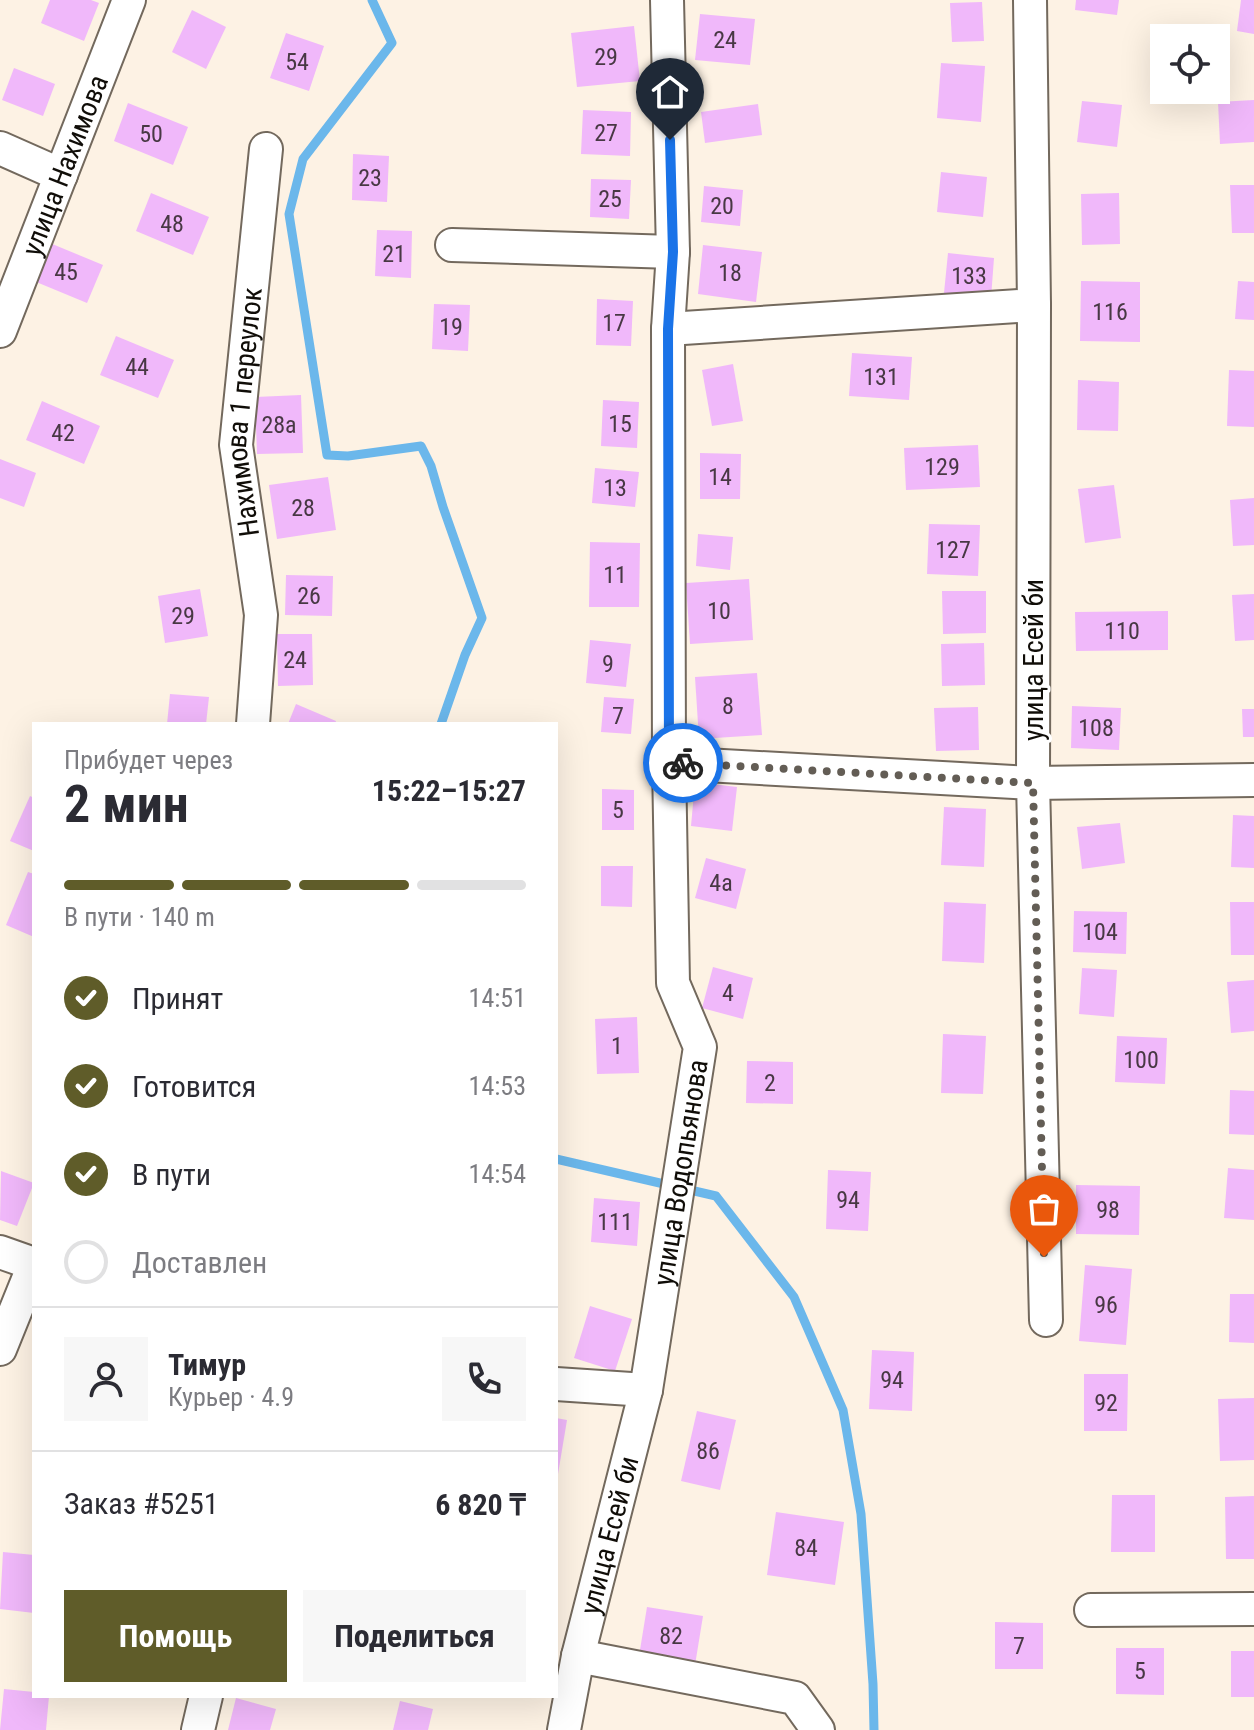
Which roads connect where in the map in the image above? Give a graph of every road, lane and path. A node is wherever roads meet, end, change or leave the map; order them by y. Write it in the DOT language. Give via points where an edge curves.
graph roads {
  1 [pos="129,0"];
  2 [pos="667,0"];
  3 [pos="1030,0"];
  4 [pos="0,148"];
  5 [pos="266,149"];
  6 [pos="61,175"];
  7 [pos="452,245"];
  8 [pos="673,252"];
  9 [pos="1034,305"];
  10 [pos="668,329"];
  11 [pos="0,331"];
  12 [pos="253,722"];
  13 [pos="669,763"];
  14 [pos="1254,780"];
  15 [pos="1033,783"];
  16 [pos="0,1252"];
  17 [pos="32,1263"];
  18 [pos="32,1269"];
  19 [pos="1046,1320"];
  20 [pos="0,1349"];
  21 [pos="558,1384"];
  22 [pos="646,1390"];
  23 [pos="1254,1609"];
  24 [pos="1091,1610"];
  25 [pos="578,1656"];
  26 [pos="206,1698"];
  27 [pos="198,1730"];
  28 [pos="564,1730"];
  29 [pos="818,1730"];
  1 -- 6 [label="street, улица Нахимова"];
  2 -- 8 [label="street, улица Водопьянова"];
  3 -- 9 [label="street, улица Есей би"];
  4 -- 6 [label="street"];
  5 -- 12 [label="street, Нахимова 1 переулок" via="236,445 261,615"];
  6 -- 11 [label="street, улица Нахимова"];
  7 -- 8 [label="street"];
  8 -- 10 [label="street, улица Водопьянова"];
  9 -- 10 [label="street"];
  9 -- 15 [label="street, улица Есей би"];
  10 -- 13 [label="street, улица Водопьянова"];
  13 -- 15 [label="street"];
  13 -- 22 [label="street, улица Водопьянова" via="673,983 700,1047"];
  14 -- 15 [label="street"];
  15 -- 19 [label="street, улица Есей би"];
  16 -- 17 [label="street"];
  18 -- 20 [label="street"];
  21 -- 22 [label="street"];
  22 -- 25 [label="street, улица Есей би"];
  23 -- 24 [label="street"];
  25 -- 28 [label="street, улица Есей би"];
  25 -- 29 [label="street" via="795,1698"];
  26 -- 27 [label="street"];
}
